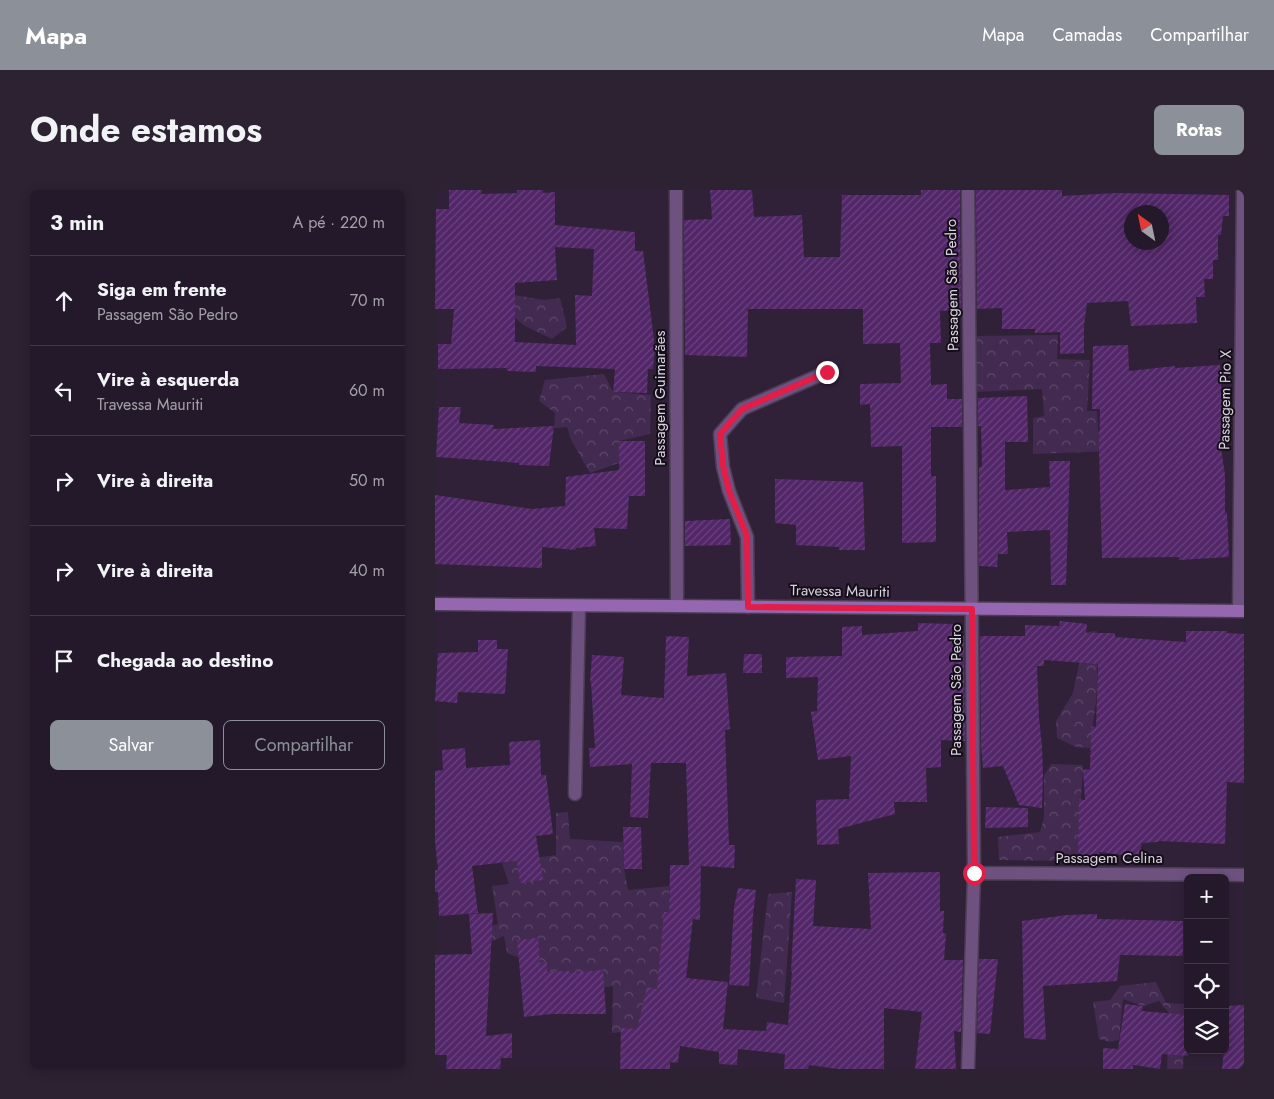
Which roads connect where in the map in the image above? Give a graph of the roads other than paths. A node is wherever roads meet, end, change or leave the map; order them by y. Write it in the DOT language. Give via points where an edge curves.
graph roads {
  1 [pos="676,190"];
  2 [pos="968,190"];
  3 [pos="1243,190"];
  4 [pos="827,372"];
  5 [pos="435,604"];
  6 [pos="579,606"];
  7 [pos="677,606"];
  8 [pos="748,607"];
  9 [pos="972,609"];
  10 [pos="1241,611"];
  11 [pos="575,794"];
  12 [pos="974,873"];
  13 [pos="1244,874"];
  14 [pos="967,1069"];
  1 -- 7 [label="street, Passagem Guimarães"];
  2 -- 9 [label="street, Passagem São Pedro"];
  3 -- 10 [label="street, Passagem Pio X"];
  4 -- 8 [label="street" via="742,409 720,434 729,491 747,536"];
  5 -- 6 [label="main road, Travessa Mauriti"];
  6 -- 7 [label="main road, Travessa Mauriti"];
  6 -- 11 [label="street"];
  7 -- 8 [label="main road, Travessa Mauriti"];
  8 -- 9 [label="main road, Travessa Mauriti"];
  9 -- 10 [label="main road, Travessa Mauriti"];
  9 -- 12 [label="street, Passagem São Pedro"];
  12 -- 13 [label="street, Passagem Celina"];
  12 -- 14 [label="street, Passagem São Pedro"];
}
